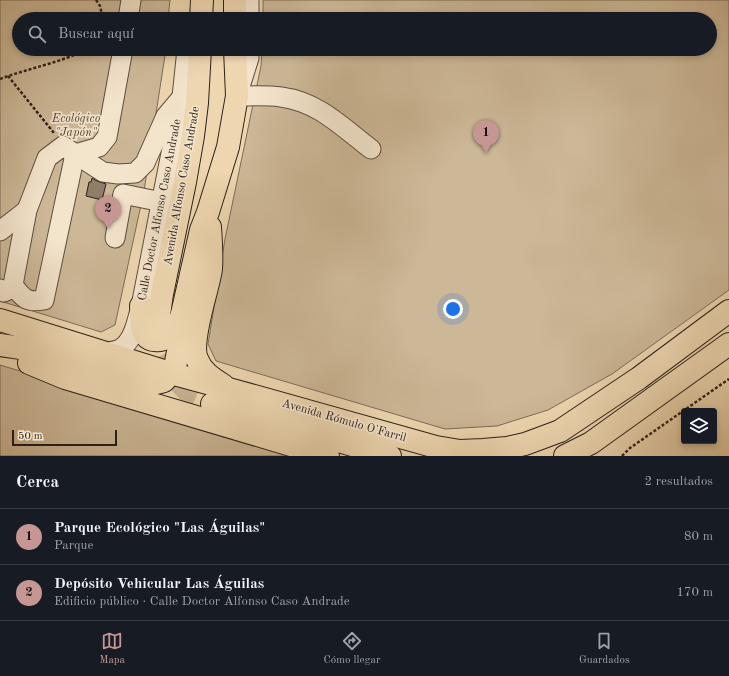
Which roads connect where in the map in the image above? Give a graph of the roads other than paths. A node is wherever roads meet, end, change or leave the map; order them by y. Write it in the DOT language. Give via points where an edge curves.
graph roads {
  1 [pos="131,0"];
  2 [pos="192,0"];
  3 [pos="202,0"];
  4 [pos="235,0"];
  5 [pos="249,0"];
  6 [pos="129,12"];
  7 [pos="191,12"];
  8 [pos="201,12"];
  9 [pos="235,12"];
  10 [pos="249,12"];
  11 [pos="122,56"];
  12 [pos="186,56"];
  13 [pos="200,56"];
  14 [pos="235,56"];
  15 [pos="249,56"];
  16 [pos="237,96"];
  17 [pos="182,97"];
  18 [pos="371,149"];
  19 [pos="69,150"];
  20 [pos="162,202"];
  21 [pos="27,210"];
  22 [pos="208,212"];
  23 [pos="0,230"];
  24 [pos="115,238"];
  25 [pos="6,287"];
  26 [pos="141,306"];
  27 [pos="729,311"];
  28 [pos="182,314"];
  29 [pos="0,320"];
  30 [pos="158,322"];
  31 [pos="729,344"];
  32 [pos="0,346"];
  33 [pos="104,353"];
  34 [pos="170,373"];
  35 [pos="229,388"];
  36 [pos="212,404"];
  37 [pos="328,456"];
  38 [pos="390,456"];
  39 [pos="565,456"];
  1 -- 6 [label="street"];
  2 -- 7 [label="street"];
  3 -- 8 [label="main road"];
  4 -- 9 [label="main road"];
  5 -- 10 [label="street"];
  11 -- 19 [label="street" via="107,137 99,147"];
  12 -- 17 [label="street, Calle Doctor Alfonso Caso Andrade"];
  13 -- 30 [label="main road, Avenida Alfonso Caso Andrade" via="194,129"];
  14 -- 16 [label="main road, Avenida Alfonso Caso Andrade"];
  15 -- 16 [label="street"];
  16 -- 18 [label="street" via="280,97 303,102 321,110"];
  16 -- 22 [label="main road, Avenida Alfonso Caso Andrade" via="228,147"];
  17 -- 19 [label="street" via="166,116 145,163 135,173 103,172"];
  17 -- 20 [label="street, Calle Doctor Alfonso Caso Andrade"];
  19 -- 21 [label="street" via="47,158"];
  19 -- 25 [label="street" via="44,300 32,302"];
  20 -- 24 [label="street" via="123,194"];
  20 -- 26 [label="street, Calle Doctor Alfonso Caso Andrade"];
  21 -- 23 [label="street"];
  21 -- 25 [label="street"];
  22 -- 28 [label="main road, Avenida Alfonso Caso Andrade" via="201,230"];
  22 -- 35 [label="main road" via="210,270 196,342 196,358 210,377"];
  26 -- 28 [label="main road" via="145,334 155,340 167,338 174,332"];
  26 -- 33 [label="street, Calle Doctor Alfonso Caso Andrade" via="127,343 119,349"];
  27 -- 35 [label="main road, Avenida Rómulo O'Farril" via="639,378 560,431 507,448 460,451 436,447"];
  28 -- 34 [label="main road" via="177,358"];
  29 -- 33 [label="main road, Avenida Rómulo O'Farril"];
  31 -- 39 [label="main road" via="591,443"];
  32 -- 34 [label="main road" via="27,349 138,383 152,384 164,381"];
  32 -- 37 [label="main road" via="65,378"];
  33 -- 34 [label="main road, Avenida Rómulo O'Farril"];
  34 -- 35 [label="main road, Avenida Rómulo O'Farril"];
  36 -- 38 [label="main road"];
}
